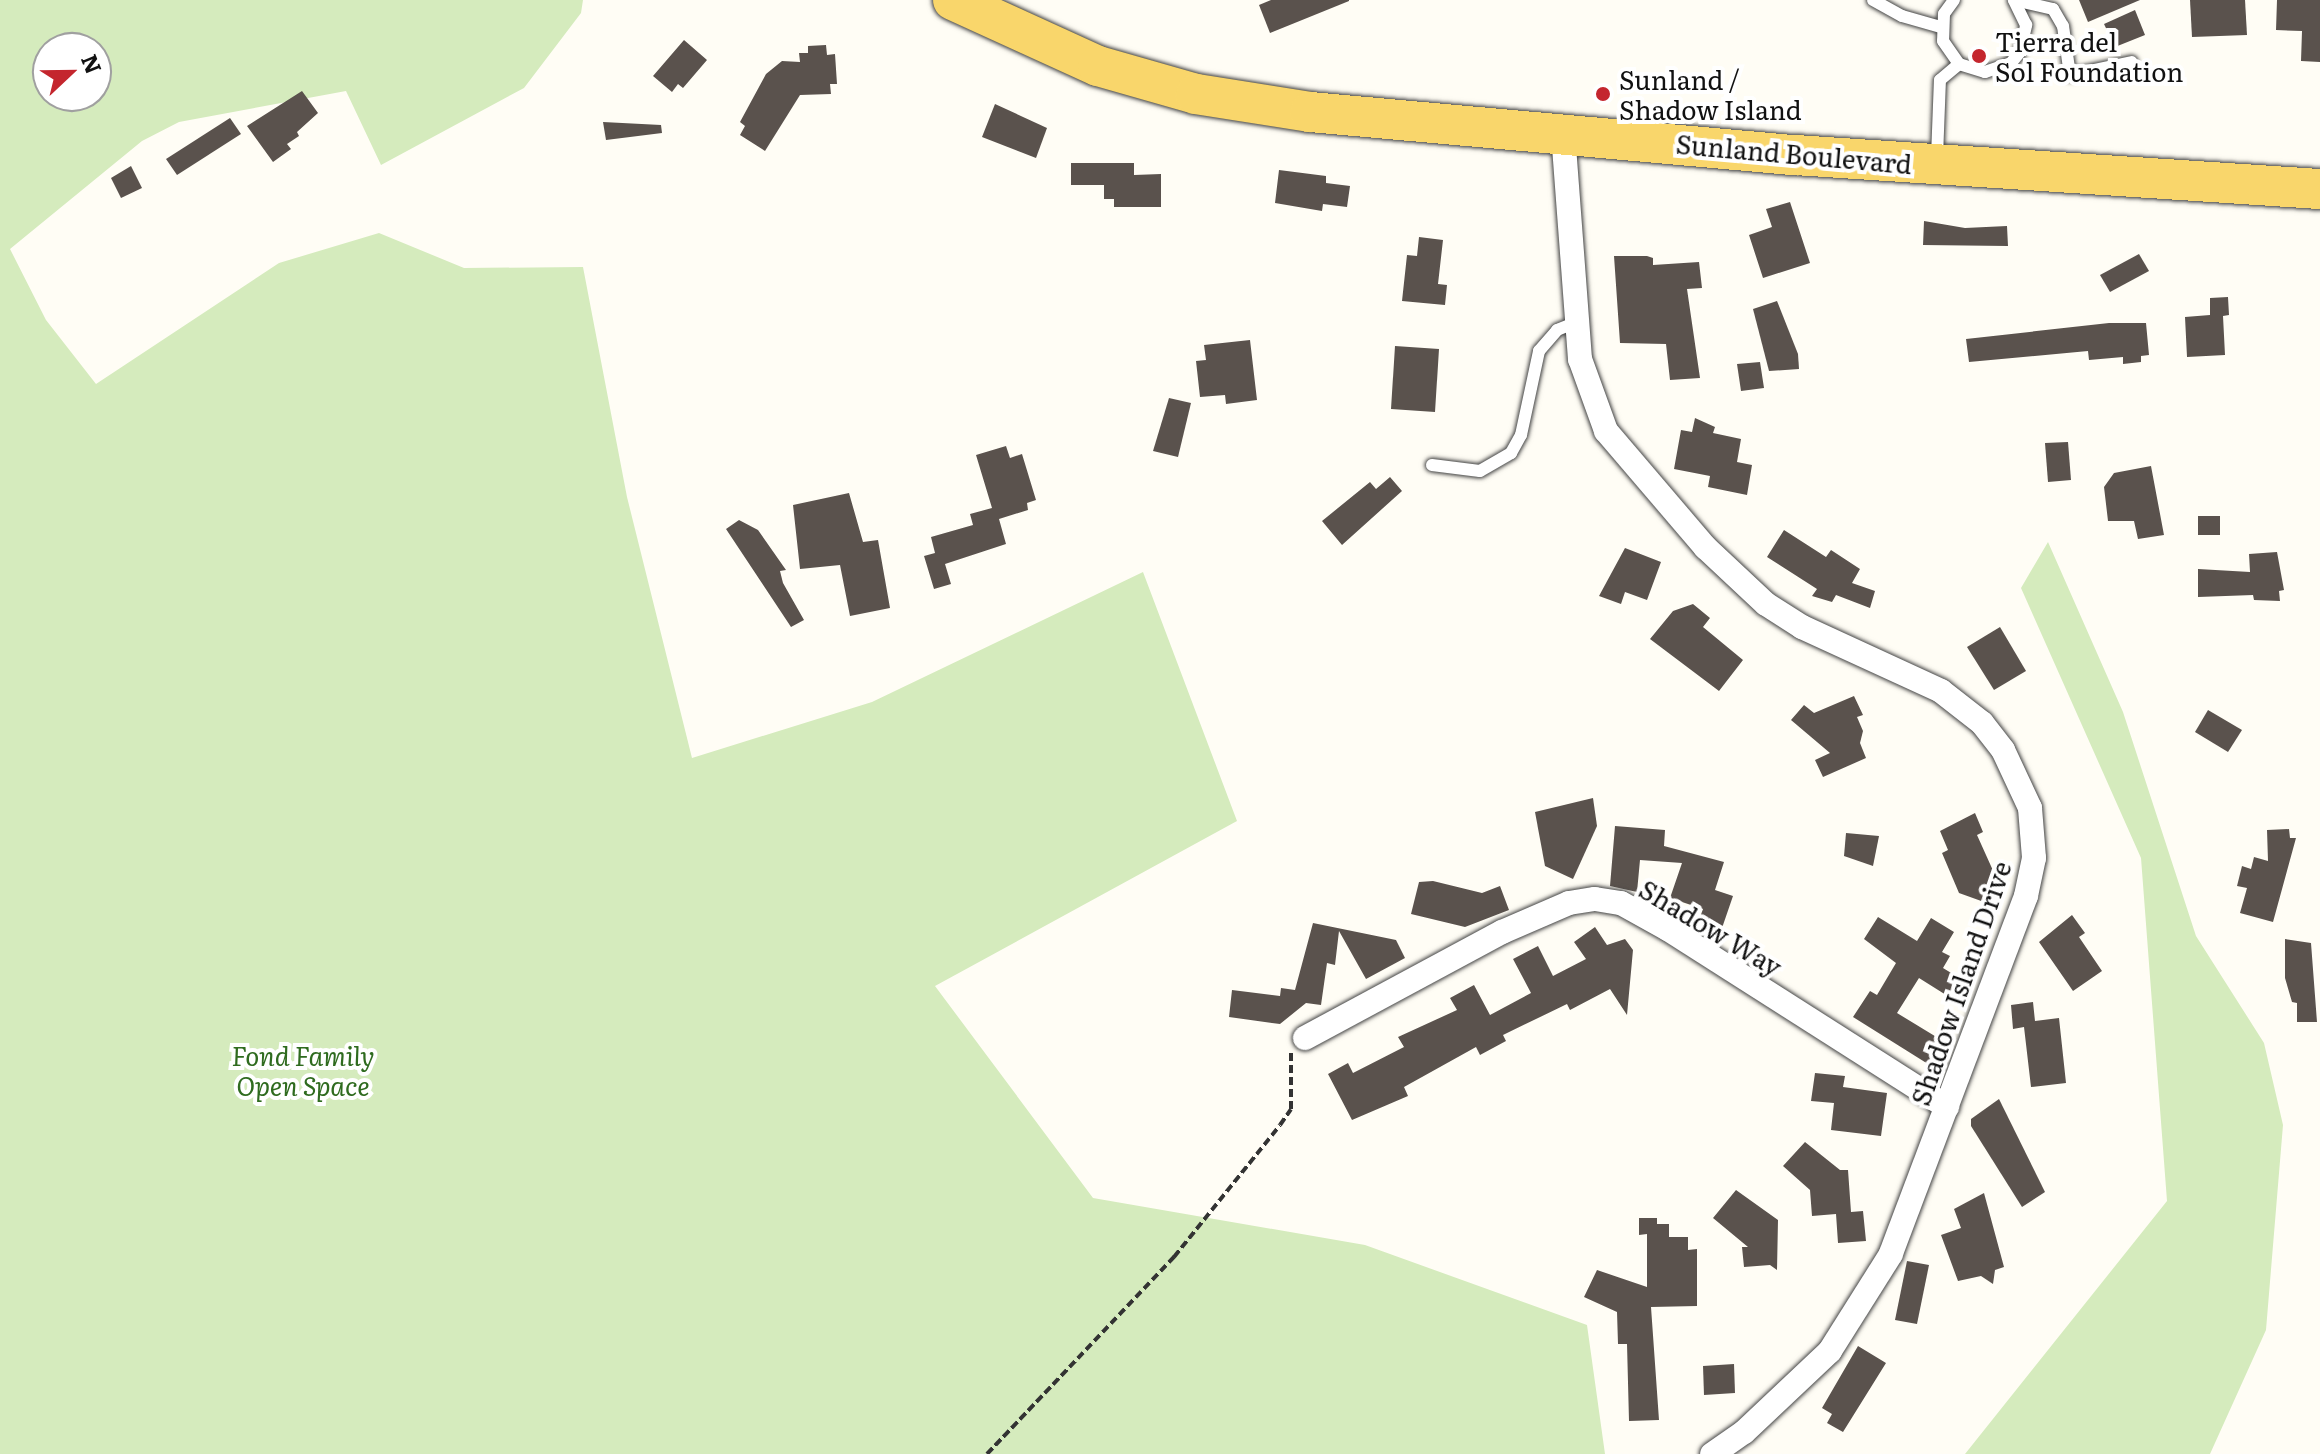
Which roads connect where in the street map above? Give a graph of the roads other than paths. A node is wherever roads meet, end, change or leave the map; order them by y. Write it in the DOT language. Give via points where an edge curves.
graph roads {
  1 [pos="953,0"];
  2 [pos="1873,0"];
  3 [pos="1954,0"];
  4 [pos="2014,0"];
  5 [pos="1941,27"];
  6 [pos="2132,62"];
  7 [pos="1959,64"];
  8 [pos="1563,133"];
  9 [pos="1936,165"];
  10 [pos="2320,189"];
  11 [pos="1577,322"];
  12 [pos="1432,465"];
  13 [pos="1305,1038"];
  14 [pos="1947,1107"];
  15 [pos="1712,1454"];
  1 -- 8 [label="main road, Sunland Boulevard" via="1054,50 1196,94 1310,112"];
  2 -- 5 [label="lane" via="1902,16"];
  3 -- 5 [label="lane"];
  4 -- 6 [label="lane" via="2053,9 2063,26 2070,75"];
  4 -- 7 [label="lane" via="2026,25 2020,52 2011,63 1985,72"];
  5 -- 7 [label="lane" via="1943,41"];
  7 -- 9 [label="lane" via="1940,80"];
  8 -- 9 [label="main road, Sunland Boulevard"];
  8 -- 11 [label="street, Shadow Island Drive"];
  9 -- 10 [label="main road, Sunland Boulevard"];
  11 -- 12 [label="lane" via="1557,330 1539,351 1521,435 1511,453 1480,471"];
  11 -- 14 [label="street, Shadow Island Drive" via="1591,399 1606,431 1705,547 1766,604 1802,627 1963,707 2003,750 2023,786 2034,858 2026,896"];
  13 -- 14 [label="street, Shadow Way" via="1502,932 1569,903 1595,899 1621,903 1668,929"];
  14 -- 15 [label="street, Shadow Island Drive" via="1891,1254 1870,1292 1810,1371"];
}
